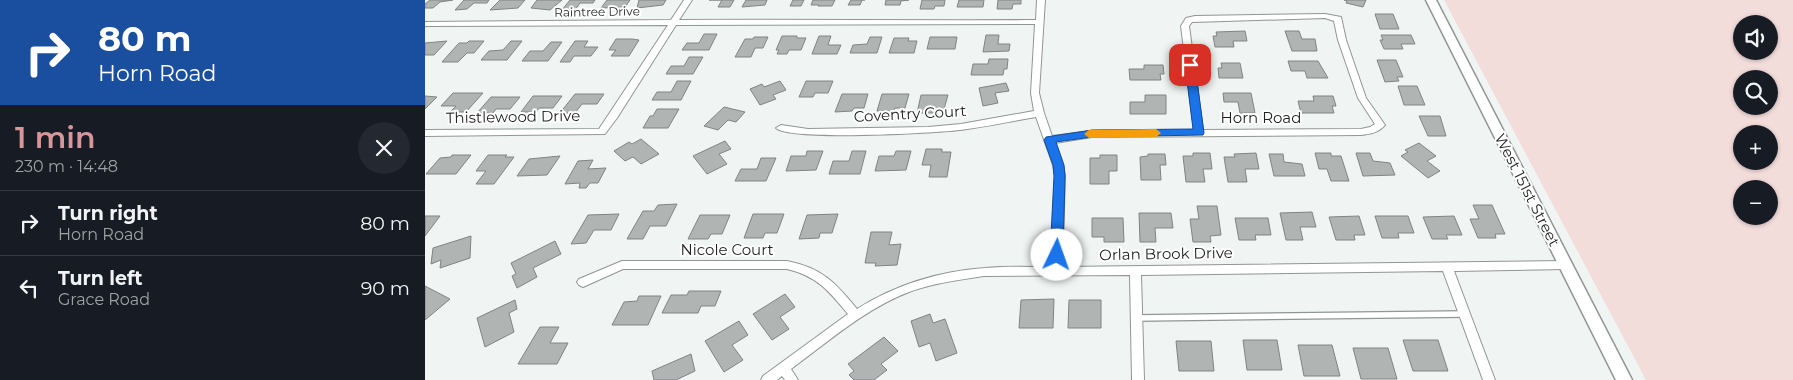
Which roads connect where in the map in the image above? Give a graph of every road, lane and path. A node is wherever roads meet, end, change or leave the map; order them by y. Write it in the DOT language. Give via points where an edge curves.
graph roads {
  1 [pos="688,0"];
  2 [pos="1041,0"];
  3 [pos="1431,0"];
  4 [pos="673,22"];
  5 [pos="1039,22"];
  6 [pos="425,24"];
  7 [pos="1039,113"];
  8 [pos="781,128"];
  9 [pos="425,133"];
  10 [pos="1199,133"];
  11 [pos="1049,140"];
  12 [pos="1566,265"];
  13 [pos="1447,266"];
  14 [pos="1135,270"];
  15 [pos="1056,271"];
  16 [pos="583,282"];
  17 [pos="1466,314"];
  18 [pos="855,315"];
  19 [pos="1136,318"];
  20 [pos="784,368"];
  21 [pos="767,380"];
  22 [pos="792,380"];
  23 [pos="1138,380"];
  24 [pos="1489,380"];
  25 [pos="1624,380"];
  1 -- 4 [label="street"];
  2 -- 5 [label="street"];
  3 -- 12 [label="street, West 151st Street"];
  4 -- 5 [label="street, Raintree Drive"];
  4 -- 6 [label="street, Raintree Drive"];
  4 -- 9 [label="street, Thistlewood Drive" via="602,132"];
  5 -- 7 [label="street" via="1034,80"];
  7 -- 8 [label="street, Coventry Court" via="928,130 808,132"];
  7 -- 11 [label="street"];
  10 -- 10 [label="street, Horn Road" via="1185,26 1195,18 1338,18 1341,40 1362,98 1380,125 1361,132"];
  10 -- 11 [label="street, Horn Road" via="1092,134"];
  11 -- 15 [label="street" via="1058,165 1060,185"];
  12 -- 13 [label="street, Orlan Brook Drive"];
  12 -- 25 [label="street, West 151st Street"];
  13 -- 14 [label="street, Orlan Brook Drive"];
  13 -- 17 [label="street"];
  14 -- 15 [label="street, Orlan Brook Drive"];
  14 -- 19 [label="street"];
  15 -- 18 [label="street, Orlan Brook Drive" via="984,272 954,276 904,290"];
  16 -- 18 [label="street, Nicole Court" via="622,265 787,265 817,273"];
  17 -- 19 [label="lane"];
  17 -- 24 [label="street"];
  18 -- 20 [label="street, Orlan Brook Drive"];
  19 -- 23 [label="street"];
  20 -- 21 [label="street, Orlan Brook Drive"];
  20 -- 22 [label="street"];
}
